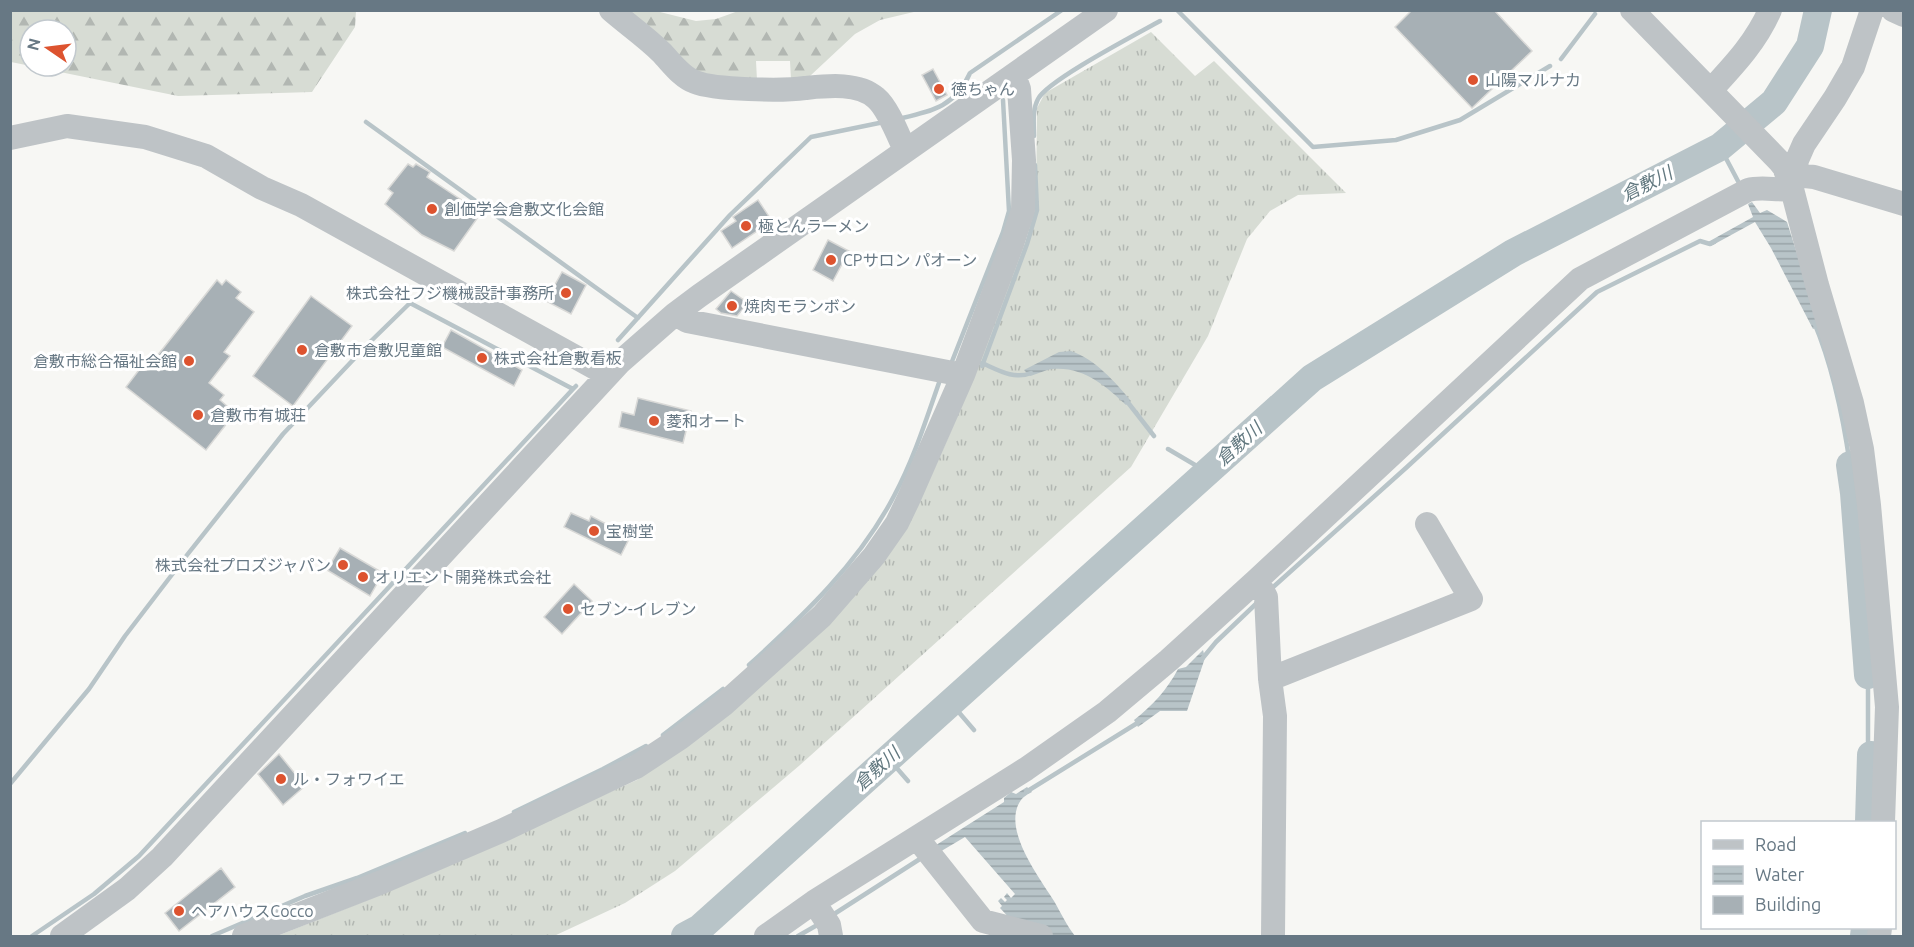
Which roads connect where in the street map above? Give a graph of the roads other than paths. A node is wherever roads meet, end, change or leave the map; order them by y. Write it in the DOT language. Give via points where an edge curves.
graph roads {
  1 [pos="611,10"];
  2 [pos="1106,10"];
  3 [pos="1632,10"];
  4 [pos="1770,10"];
  5 [pos="1872,10"];
  6 [pos="1893,10"];
  7 [pos="1904,15"];
  8 [pos="1014,75"];
  9 [pos="1713,93"];
  10 [pos="10,138"];
  11 [pos="905,150"];
  12 [pos="1789,177"];
  13 [pos="1904,204"];
  14 [pos="675,314"];
  15 [pos="954,372"];
  16 [pos="608,375"];
  17 [pos="1427,524"];
  18 [pos="1261,589"];
  19 [pos="1270,679"];
  20 [pos="1895,711"];
  21 [pos="1883,821"];
  22 [pos="925,849"];
  23 [pos="824,919"];
  24 [pos="62,936"];
  25 [pos="244,936"];
  26 [pos="766,936"];
  27 [pos="1041,936"];
  28 [pos="1273,936"];
  1 -- 11 [label="street" via="694,82 754,89 855,88 876,98"];
  2 -- 8 [label="street"];
  3 -- 9 [label="street"];
  4 -- 9 [label="street" via="1762,28"];
  5 -- 12 [label="street" via="1853,67 1804,144"];
  6 -- 7 [label="street"];
  8 -- 11 [label="street"];
  8 -- 15 [label="street" via="1019,90 1024,160 1023,210 1012,244"];
  9 -- 12 [label="street"];
  10 -- 16 [label="street" via="67,126 145,137 206,156"];
  11 -- 14 [label="street"];
  12 -- 13 [label="street" via="1814,177"];
  12 -- 18 [label="street" via="1783,190 1748,190 1580,279"];
  12 -- 20 [label="street" via="1862,449"];
  14 -- 15 [label="street" via="687,321"];
  14 -- 16 [label="street"];
  15 -- 25 [label="street" via="897,523 874,556 822,615 723,705 645,761 594,788 382,882"];
  16 -- 24 [label="street" via="162,857 127,890"];
  17 -- 19 [label="street" via="1471,599"];
  18 -- 19 [label="street"];
  18 -- 22 [label="street" via="1107,712 1026,769"];
  19 -- 28 [label="street" via="1275,716"];
  20 -- 21 [label="street"];
  22 -- 23 [label="street"];
  22 -- 27 [label="street" via="983,921"];
  23 -- 26 [label="street"];
}
